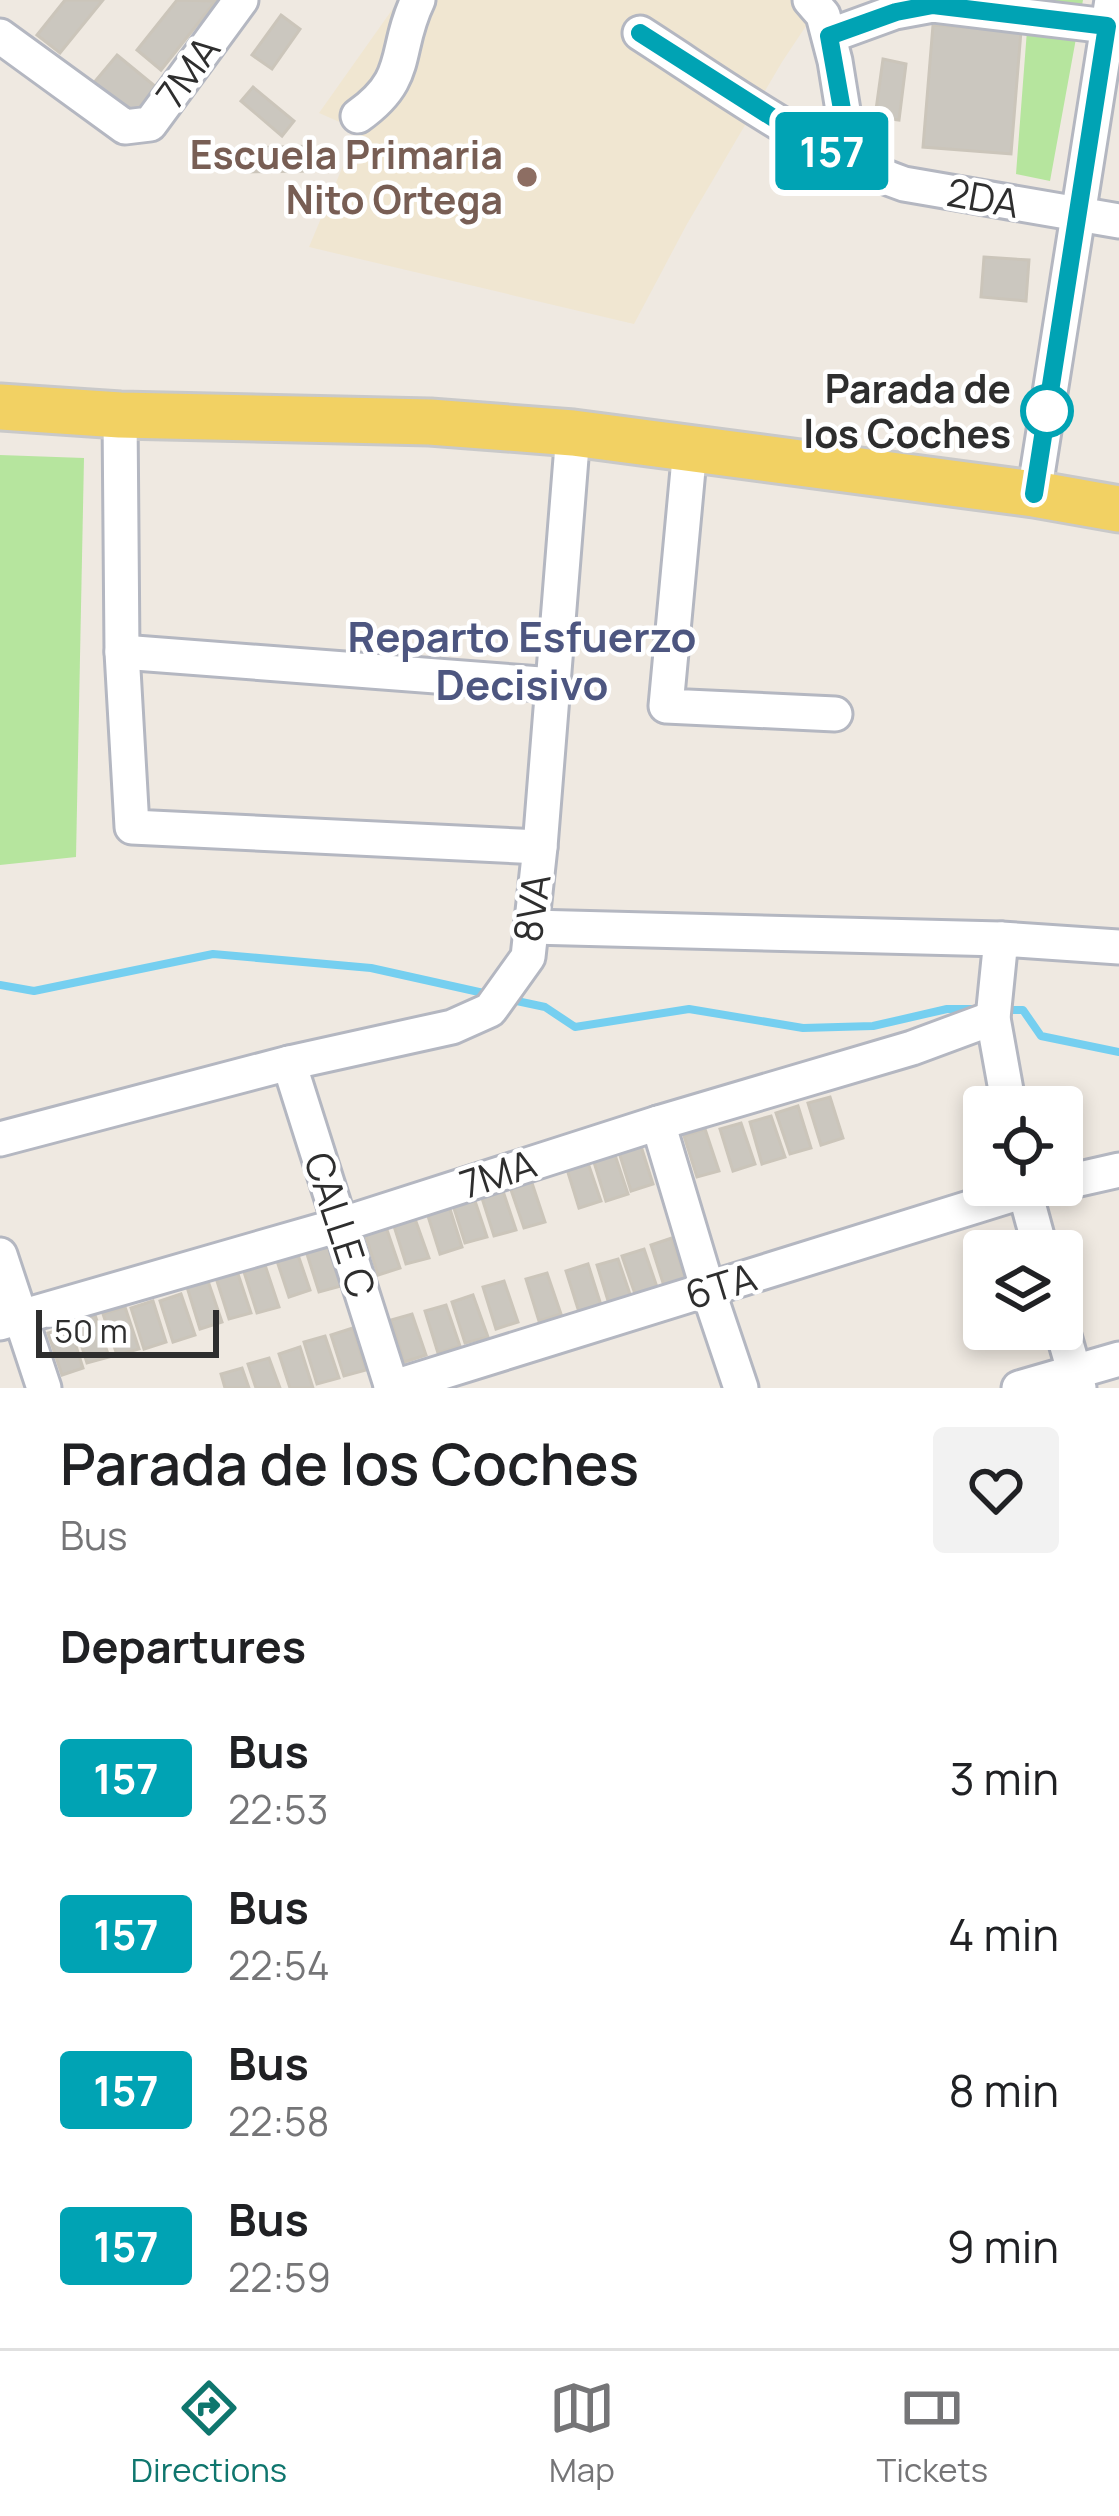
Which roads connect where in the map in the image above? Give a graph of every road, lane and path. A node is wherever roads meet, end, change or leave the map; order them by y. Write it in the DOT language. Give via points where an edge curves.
graph roads {
  1 [pos="241,0"];
  2 [pos="418,0"];
  3 [pos="810,0"];
  4 [pos="1109,13"];
  5 [pos="640,33"];
  6 [pos="0,36"];
  7 [pos="829,36"];
  8 [pos="358,116"];
  9 [pos="851,160"];
  10 [pos="1076,213"];
  11 [pos="1119,221"];
  12 [pos="0,407"];
  13 [pos="120,415"];
  14 [pos="573,433"];
  15 [pos="690,448"];
  16 [pos="1034,494"];
  17 [pos="1119,509"];
  18 [pos="122,652"];
  19 [pos="554,686"];
  20 [pos="835,714"];
  21 [pos="541,847"];
  22 [pos="531,927"];
  23 [pos="1001,939"];
  24 [pos="1119,947"];
  25 [pos="993,1010"];
  26 [pos="289,1063"];
  27 [pos="1006,1086"];
  28 [pos="658,1123"];
  29 [pos="0,1139"];
  30 [pos="1119,1170"];
  31 [pos="1083,1178"];
  32 [pos="973,1206"];
  33 [pos="340,1225"];
  34 [pos="0,1255"];
  35 [pos="708,1290"];
  36 [pos="10,1320"];
  37 [pos="1068,1350"];
  38 [pos="1119,1360"];
  39 [pos="1076,1380"];
  40 [pos="44,1388"];
  41 [pos="392,1388"];
  42 [pos="741,1388"];
  43 [pos="1019,1388"];
  1 -- 6 [label="street, 7MA" via="150,124 125,128"];
  2 -- 8 [label="street" via="395,77"];
  3 -- 7 [label="street"];
  4 -- 7 [label="street" via="933,5"];
  4 -- 10 [label="street"];
  5 -- 9 [label="street, 2DA"];
  7 -- 9 [label="street"];
  9 -- 10 [label="street, 2DA" via="904,184"];
  10 -- 11 [label="street, 2DA"];
  10 -- 16 [label="street"];
  12 -- 13 [label="main road"];
  13 -- 14 [label="main road"];
  13 -- 18 [label="street"];
  14 -- 15 [label="main road"];
  14 -- 19 [label="street, 8VA"];
  15 -- 16 [label="main road"];
  15 -- 20 [label="street" via="667,706"];
  16 -- 17 [label="main road"];
  18 -- 19 [label="street"];
  18 -- 21 [label="street" via="132,827"];
  19 -- 21 [label="street, 8VA"];
  21 -- 22 [label="street, 8VA"];
  22 -- 23 [label="street"];
  22 -- 26 [label="street, 8VA" via="528,957 490,1010 452,1027"];
  23 -- 24 [label="street"];
  23 -- 25 [label="street"];
  25 -- 27 [label="street"];
  25 -- 28 [label="street, 7MA" via="912,1048"];
  26 -- 29 [label="street, 8VA"];
  26 -- 33 [label="street, CALLE C"];
  28 -- 33 [label="street, 7MA"];
  28 -- 35 [label="street"];
  30 -- 31 [label="street"];
  32 -- 35 [label="street, 6TA"];
  33 -- 36 [label="street, 7MA"];
  33 -- 41 [label="street, CALLE C"];
  34 -- 36 [label="street"];
  35 -- 41 [label="street, 6TA"];
  35 -- 42 [label="street"];
  36 -- 40 [label="street"];
  37 -- 39 [label="street"];
  38 -- 39 [label="street"];
  39 -- 43 [label="street"];
}
